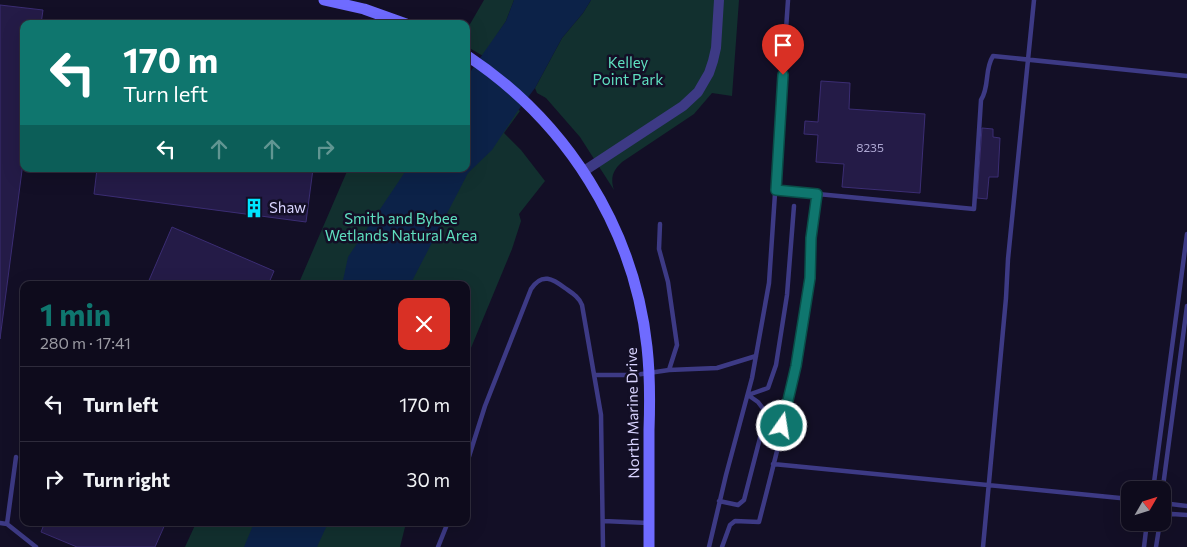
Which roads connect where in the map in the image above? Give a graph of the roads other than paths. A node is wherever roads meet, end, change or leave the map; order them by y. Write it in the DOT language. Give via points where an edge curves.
graph roads {
  1 [pos="324,0"];
  2 [pos="788,0"];
  3 [pos="1034,0"];
  4 [pos="718,2"];
  5 [pos="395,20"];
  6 [pos="470,58"];
  7 [pos="1027,60"];
  8 [pos="1187,76"];
  9 [pos="584,171"];
  10 [pos="776,190"];
  11 [pos="817,194"];
  12 [pos="794,206"];
  13 [pos="660,224"];
  14 [pos="1187,234"];
  15 [pos="1187,306"];
  16 [pos="756,356"];
  17 [pos="669,370"];
  18 [pos="649,373"];
  19 [pos="594,375"];
  20 [pos="748,395"];
  21 [pos="470,452"];
  22 [pos="16,457"];
  23 [pos="774,464"];
  24 [pos="1154,481"];
  25 [pos="1164,481"];
  26 [pos="988,485"];
  27 [pos="1121,498"];
  28 [pos="719,501"];
  29 [pos="1171,504"];
  30 [pos="1187,506"];
  31 [pos="1171,514"];
  32 [pos="1187,515"];
  33 [pos="602,521"];
  34 [pos="0,523"];
  35 [pos="649,523"];
  36 [pos="8,524"];
  37 [pos="446,526"];
  38 [pos="1146,531"];
  39 [pos="1159,531"];
  40 [pos="36,547"];
  41 [pos="438,547"];
  42 [pos="603,547"];
  43 [pos="649,547"];
  44 [pos="709,547"];
  45 [pos="722,547"];
  46 [pos="983,547"];
  47 [pos="1144,547"];
  48 [pos="1156,547"];
  1 -- 5 [label="main road"];
  2 -- 10 [label="lane"];
  3 -- 7 [label="lane"];
  4 -- 9 [label="street" via="716,48 709,73 698,92 683,106"];
  6 -- 9 [label="main road, North Marine Drive" via="515,92 549,126"];
  7 -- 8 [label="lane"];
  7 -- 11 [label="lane" via="993,56 988,63 985,94 981,100 974,209"];
  7 -- 26 [label="lane"];
  9 -- 18 [label="main road, North Marine Drive" via="617,232 631,268 648,347"];
  10 -- 11 [label="lane"];
  10 -- 16 [label="lane" via="769,283"];
  11 -- 23 [label="lane" via="810,278 796,366"];
  12 -- 20 [label="lane" via="787,295 776,365 768,388"];
  13 -- 17 [label="lane" via="660,250 677,345"];
  14 -- 24 [label="lane"];
  15 -- 25 [label="lane"];
  16 -- 17 [label="lane" via="716,368"];
  16 -- 20 [label="lane"];
  17 -- 18 [label="lane"];
  18 -- 19 [label="lane"];
  18 -- 35 [label="main road, North Marine Drive"];
  19 -- 21 [label="lane" via="580,299 552,279 538,280 531,289 489,395"];
  19 -- 33 [label="lane" via="601,415"];
  20 -- 28 [label="lane"];
  20 -- 28 [label="lane" via="764,410 744,500 738,505"];
  22 -- 36 [label="lane"];
  23 -- 26 [label="lane"];
  23 -- 45 [label="lane" via="759,522 735,521 730,525"];
  26 -- 27 [label="lane"];
  26 -- 46 [label="lane"];
  28 -- 44 [label="lane"];
  29 -- 30 [label="lane"];
  31 -- 32 [label="lane"];
  33 -- 35 [label="lane"];
  33 -- 42 [label="lane"];
  34 -- 36 [label="lane"];
  35 -- 43 [label="main road, North Marine Drive"];
  36 -- 40 [label="lane"];
  37 -- 41 [label="lane"];
  38 -- 47 [label="lane"];
  39 -- 48 [label="lane"];
}
